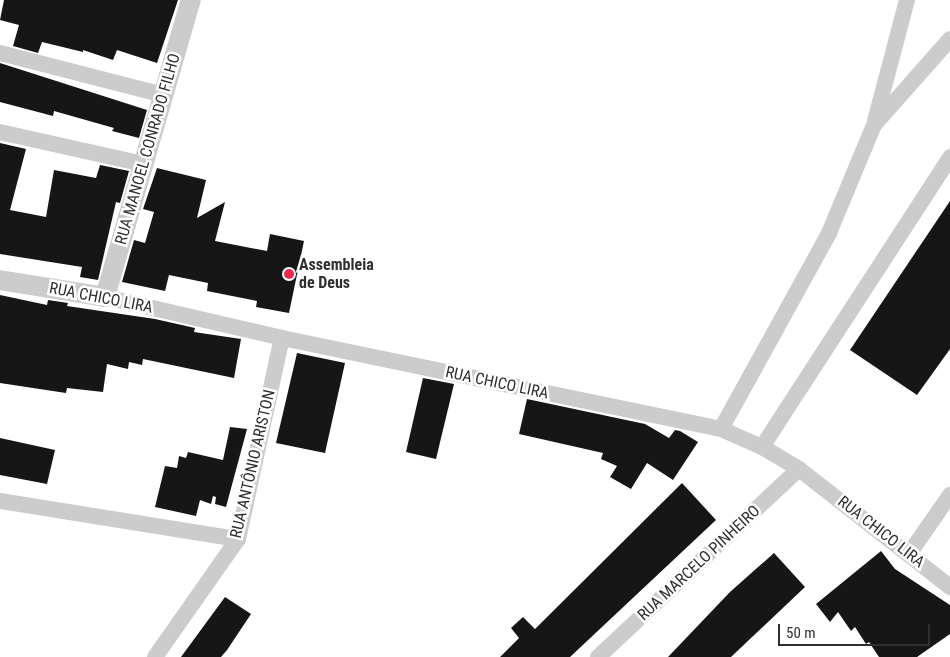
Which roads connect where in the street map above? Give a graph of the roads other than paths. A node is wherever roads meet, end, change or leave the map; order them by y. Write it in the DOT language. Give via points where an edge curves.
graph roads {
  1 [pos="191,0"];
  2 [pos="906,0"];
  3 [pos="950,39"];
  4 [pos="0,53"];
  5 [pos="164,95"];
  6 [pos="874,125"];
  7 [pos="0,132"];
  8 [pos="950,157"];
  9 [pos="143,164"];
  10 [pos="0,280"];
  11 [pos="105,297"];
  12 [pos="282,338"];
  13 [pos="722,429"];
  14 [pos="762,447"];
  15 [pos="799,469"];
  16 [pos="950,495"];
  17 [pos="0,501"];
  18 [pos="238,539"];
  19 [pos="909,554"];
  20 [pos="950,587"];
  21 [pos="155,657"];
  22 [pos="598,657"];
  1 -- 5 [label="street, RUA MANOEL CONRADO FILHO"];
  2 -- 6 [label="street"];
  3 -- 6 [label="street"];
  4 -- 5 [label="street"];
  5 -- 9 [label="street, RUA MANOEL CONRADO FILHO"];
  6 -- 13 [label="street" via="829,233"];
  7 -- 9 [label="street"];
  8 -- 14 [label="street"];
  9 -- 11 [label="street, RUA MANOEL CONRADO FILHO"];
  10 -- 11 [label="street, RUA CHICO LIRA"];
  11 -- 12 [label="street, RUA CHICO LIRA"];
  12 -- 13 [label="street, RUA CHICO LIRA"];
  12 -- 18 [label="street, RUA ANTÔNIO ARISTON"];
  13 -- 14 [label="street, RUA CHICO LIRA"];
  14 -- 15 [label="street, RUA CHICO LIRA"];
  15 -- 19 [label="street, RUA CHICO LIRA"];
  15 -- 22 [label="street, RUA MARCELO PINHEIRO"];
  16 -- 19 [label="street"];
  17 -- 18 [label="street"];
  18 -- 21 [label="street, RUA ANTÔNIO ARISTON"];
  19 -- 20 [label="street, RUA CHICO LIRA"];
}
